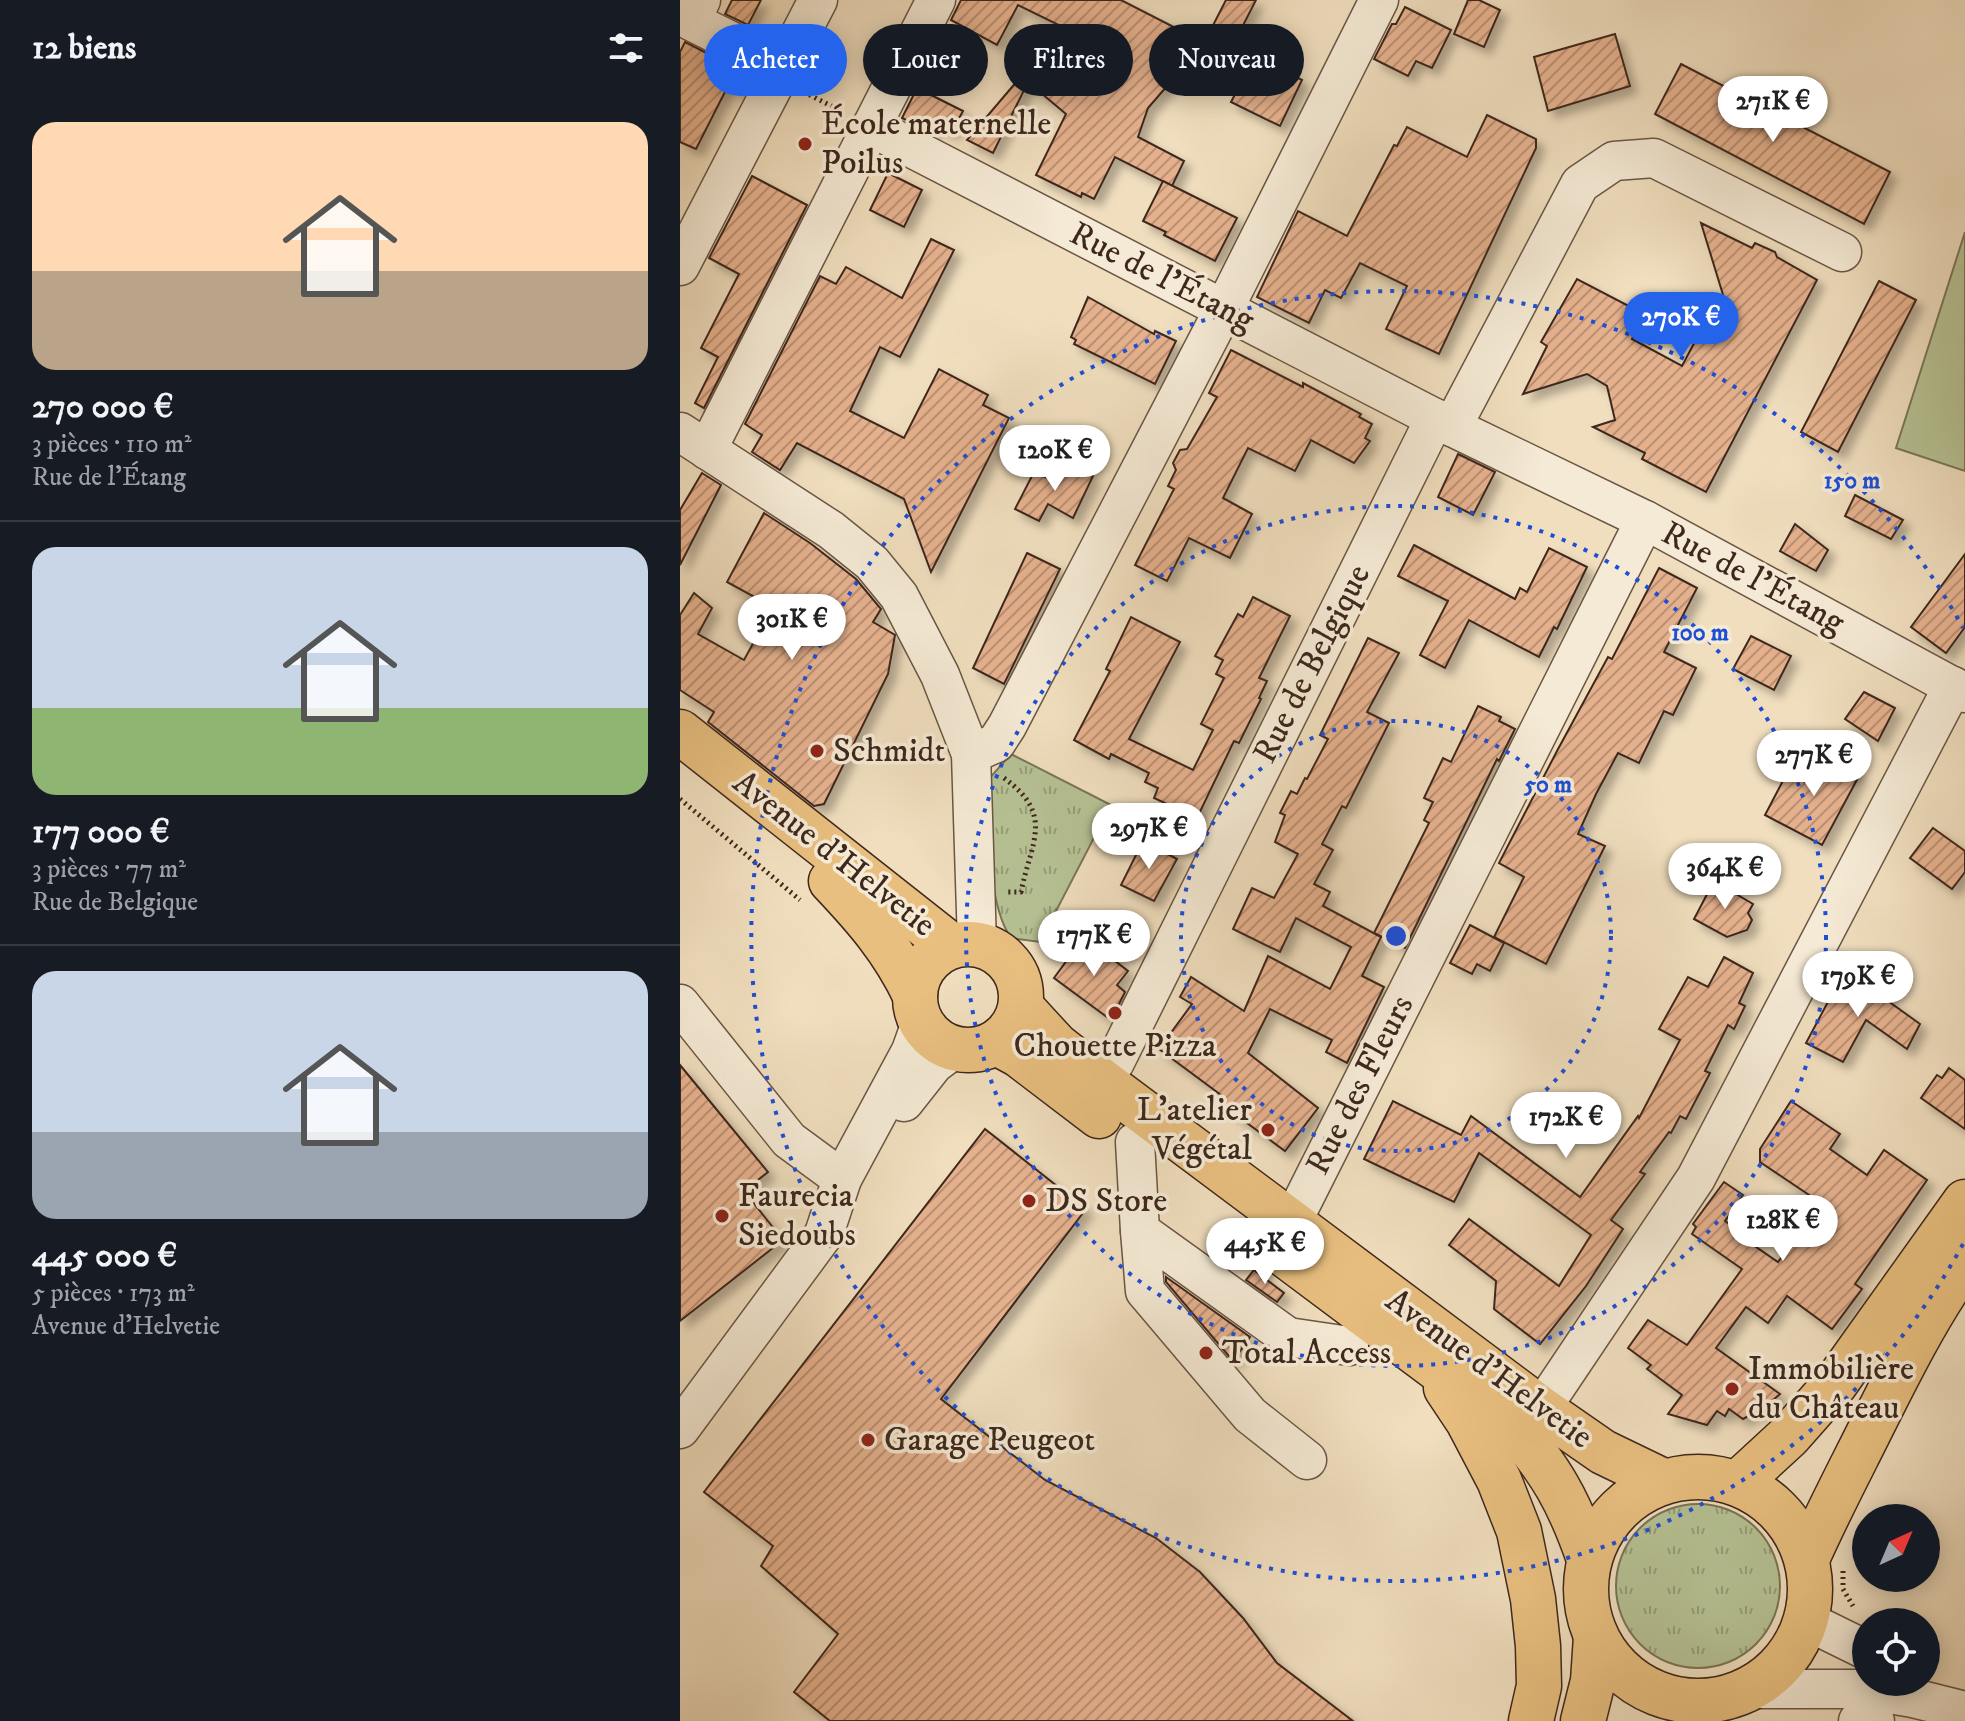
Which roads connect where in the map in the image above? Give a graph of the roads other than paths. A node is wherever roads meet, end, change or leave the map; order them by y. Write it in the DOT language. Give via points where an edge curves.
graph roads {
  1 [pos="701,0"];
  2 [pos="818,0"];
  3 [pos="936,0"];
  4 [pos="1379,0"];
  5 [pos="806,24"];
  6 [pos="704,29"];
  7 [pos="769,96"];
  8 [pos="871,127"];
  9 [pos="1842,252"];
  10 [pos="680,266"];
  11 [pos="1224,309"];
  12 [pos="1444,423"];
  13 [pos="694,441"];
  14 [pos="1645,520"];
  15 [pos="1959,690"];
  16 [pos="680,732"];
  17 [pos="971,754"];
  18 [pos="680,758"];
  19 [pos="963,945"];
  20 [pos="680,1004"];
  21 [pos="1021,1007"];
  22 [pos="947,1027"];
  23 [pos="1102,1081"];
  24 [pos="1135,1142"];
  25 [pos="842,1179"];
  26 [pos="1965,1202"];
  27 [pos="1292,1222"];
  28 [pos="1140,1231"];
  29 [pos="1965,1262"];
  30 [pos="1349,1346"];
  31 [pos="1429,1363"];
  32 [pos="1541,1409"];
  33 [pos="680,1429"];
  34 [pos="1307,1460"];
  35 [pos="1663,1481"];
  36 [pos="1738,1483"];
  37 [pos="1589,1559"];
  38 [pos="1807,1559"];
  39 [pos="1807,1621"];
  40 [pos="1596,1637"];
  41 [pos="1852,1643"];
  42 [pos="1940,1680"];
  43 [pos="1751,1689"];
  44 [pos="1965,1690"];
  45 [pos="1675,1711"];
  46 [pos="1965,1711"];
  47 [pos="1531,1721"];
  48 [pos="1583,1721"];
  49 [pos="1858,1721"];
  50 [pos="1875,1721"];
  1 -- 6 [label="street" via="691,21"];
  2 -- 5 [label="street"];
  3 -- 8 [label="street"];
  4 -- 11 [label="street"];
  7 -- 10 [label="street"];
  8 -- 11 [label="street, Rue de l'Étang"];
  8 -- 13 [label="street"];
  9 -- 12 [label="street" via="1654,158 1614,161 1580,184"];
  11 -- 12 [label="street, Rue de l'Étang"];
  11 -- 17 [label="street" via="1007,726 996,743"];
  12 -- 14 [label="street, Rue de l'Étang"];
  12 -- 23 [label="street, Rue de Belgique"];
  13 -- 17 [label="street" via="831,530 872,563 899,596 940,675"];
  14 -- 15 [label="street, Rue de l'Étang"];
  14 -- 27 [label="street, Rue des Fleurs"];
  15 -- 32 [label="street" via="1696,1178"];
  16 -- 19 [label="main road, Avenue d'Helvetie" via="800,829"];
  17 -- 19 [label="street"];
  18 -- 22 [label="main road, Avenue d'Helvetie" via="830,881 871,923"];
  19 -- 21 [label="main road" via="992,949 1006,959 1022,989"];
  19 -- 22 [label="main road" via="925,966 918,979"];
  20 -- 25 [label="street" via="789,1140"];
  21 -- 22 [label="main road" via="1017,1021"];
  21 -- 23 [label="main road, Avenue d'Helvetie" via="1056,1045"];
  22 -- 24 [label="main road, Avenue d'Helvetie" via="1019,1055"];
  22 -- 25 [label="street" via="911,1051"];
  23 -- 27 [label="main road, Avenue d'Helvetie"];
  24 -- 28 [label="street"];
  24 -- 31 [label="main road, Avenue d'Helvetie"];
  25 -- 33 [label="street" via="824,1234"];
  26 -- 36 [label="main road" via="1835,1384"];
  27 -- 32 [label="main road, Avenue d'Helvetie"];
  28 -- 30 [label="street" via="1288,1337"];
  28 -- 34 [label="street" via="1145,1291 1250,1415"];
  29 -- 38 [label="main road" via="1913,1347"];
  31 -- 37 [label="main road, Avenue d'Helvetie" via="1511,1424 1537,1455 1574,1516"];
  31 -- 47 [label="main road" via="1468,1421 1519,1531 1538,1646 1539,1686"];
  32 -- 35 [label="main road, Avenue d'Helvetie" via="1603,1452"];
  35 -- 36 [label="main road" via="1705,1476"];
  35 -- 37 [label="main road" via="1630,1498 1604,1525"];
  36 -- 38 [label="main road" via="1769,1501 1785,1518"];
  37 -- 40 [label="main road" via="1587,1612"];
  38 -- 39 [label="main road"];
  39 -- 41 [label="street"];
  39 -- 43 [label="main road" via="1795,1649 1776,1672"];
  40 -- 45 [label="main road" via="1618,1669"];
  40 -- 48 [label="main road"];
  42 -- 44 [label="street"];
  43 -- 45 [label="main road"];
  43 -- 46 [label="street" via="1859,1689"];
  49 -- 50 [label="street"];
}
